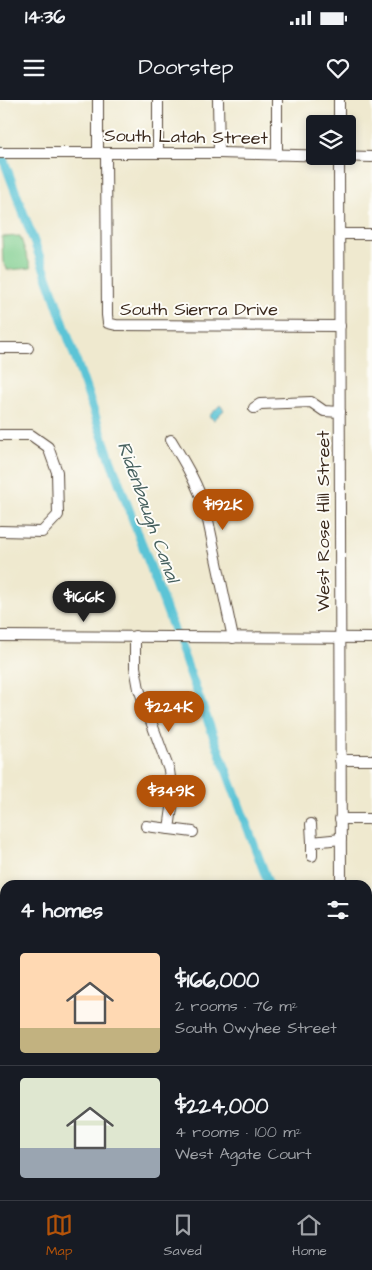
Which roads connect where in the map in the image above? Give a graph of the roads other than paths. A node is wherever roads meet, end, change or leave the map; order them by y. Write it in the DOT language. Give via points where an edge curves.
graph roads {
  1 [pos="98,100"];
  2 [pos="158,100"];
  3 [pos="218,100"];
  4 [pos="277,100"];
  5 [pos="339,100"];
  6 [pos="339,115"];
  7 [pos="5,153"];
  8 [pos="102,153"];
  9 [pos="158,153"];
  10 [pos="219,153"];
  11 [pos="277,155"];
  12 [pos="306,156"];
  13 [pos="356,157"];
  14 [pos="372,157"];
  15 [pos="339,165"];
  16 [pos="340,234"];
  17 [pos="372,234"];
  18 [pos="340,326"];
  19 [pos="0,348"];
  20 [pos="28,348"];
  21 [pos="254,408"];
  22 [pos="340,412"];
  23 [pos="0,435"];
  24 [pos="171,440"];
  25 [pos="0,531"];
  26 [pos="0,636"];
  27 [pos="135,636"];
  28 [pos="233,638"];
  29 [pos="339,638"];
  30 [pos="372,638"];
  31 [pos="340,760"];
  32 [pos="372,760"];
  33 [pos="340,819"];
  34 [pos="372,819"];
  35 [pos="311,824"];
  36 [pos="146,826"];
  37 [pos="169,829"];
  38 [pos="192,832"];
  39 [pos="340,839"];
  40 [pos="312,842"];
  41 [pos="312,856"];
  42 [pos="341,880"];
  1 -- 8 [label="street"];
  2 -- 9 [label="street"];
  3 -- 10 [label="street"];
  4 -- 11 [label="street"];
  5 -- 6 [label="street"];
  7 -- 8 [label="street, South Latah Street"];
  8 -- 9 [label="street, South Latah Street"];
  8 -- 18 [label="street, South Sierra Drive" via="108,323"];
  9 -- 10 [label="street, South Latah Street"];
  10 -- 11 [label="street, South Latah Street"];
  11 -- 12 [label="street, South Latah Street"];
  13 -- 14 [label="street, South Latah Street"];
  15 -- 16 [label="street, West Rose Hill Street"];
  16 -- 17 [label="street"];
  16 -- 18 [label="street, West Rose Hill Street"];
  18 -- 22 [label="street, West Rose Hill Street"];
  19 -- 20 [label="street"];
  21 -- 22 [label="street" via="260,404 311,402 324,410"];
  22 -- 29 [label="street, West Rose Hill Street"];
  23 -- 25 [label="street" via="32,435 48,447 57,472 58,515 42,532"];
  24 -- 28 [label="street" via="200,491"];
  26 -- 27 [label="street"];
  27 -- 28 [label="street"];
  27 -- 37 [label="street" via="139,690 169,770 173,801"];
  28 -- 29 [label="street"];
  29 -- 30 [label="street"];
  29 -- 31 [label="street, West Rose Hill Street"];
  31 -- 32 [label="street"];
  31 -- 33 [label="street, West Rose Hill Street"];
  33 -- 34 [label="street"];
  33 -- 39 [label="street, West Rose Hill Street"];
  35 -- 40 [label="street"];
  36 -- 37 [label="street"];
  37 -- 38 [label="street"];
  39 -- 40 [label="street"];
  39 -- 42 [label="street, West Rose Hill Street"];
  40 -- 41 [label="street"];
}
